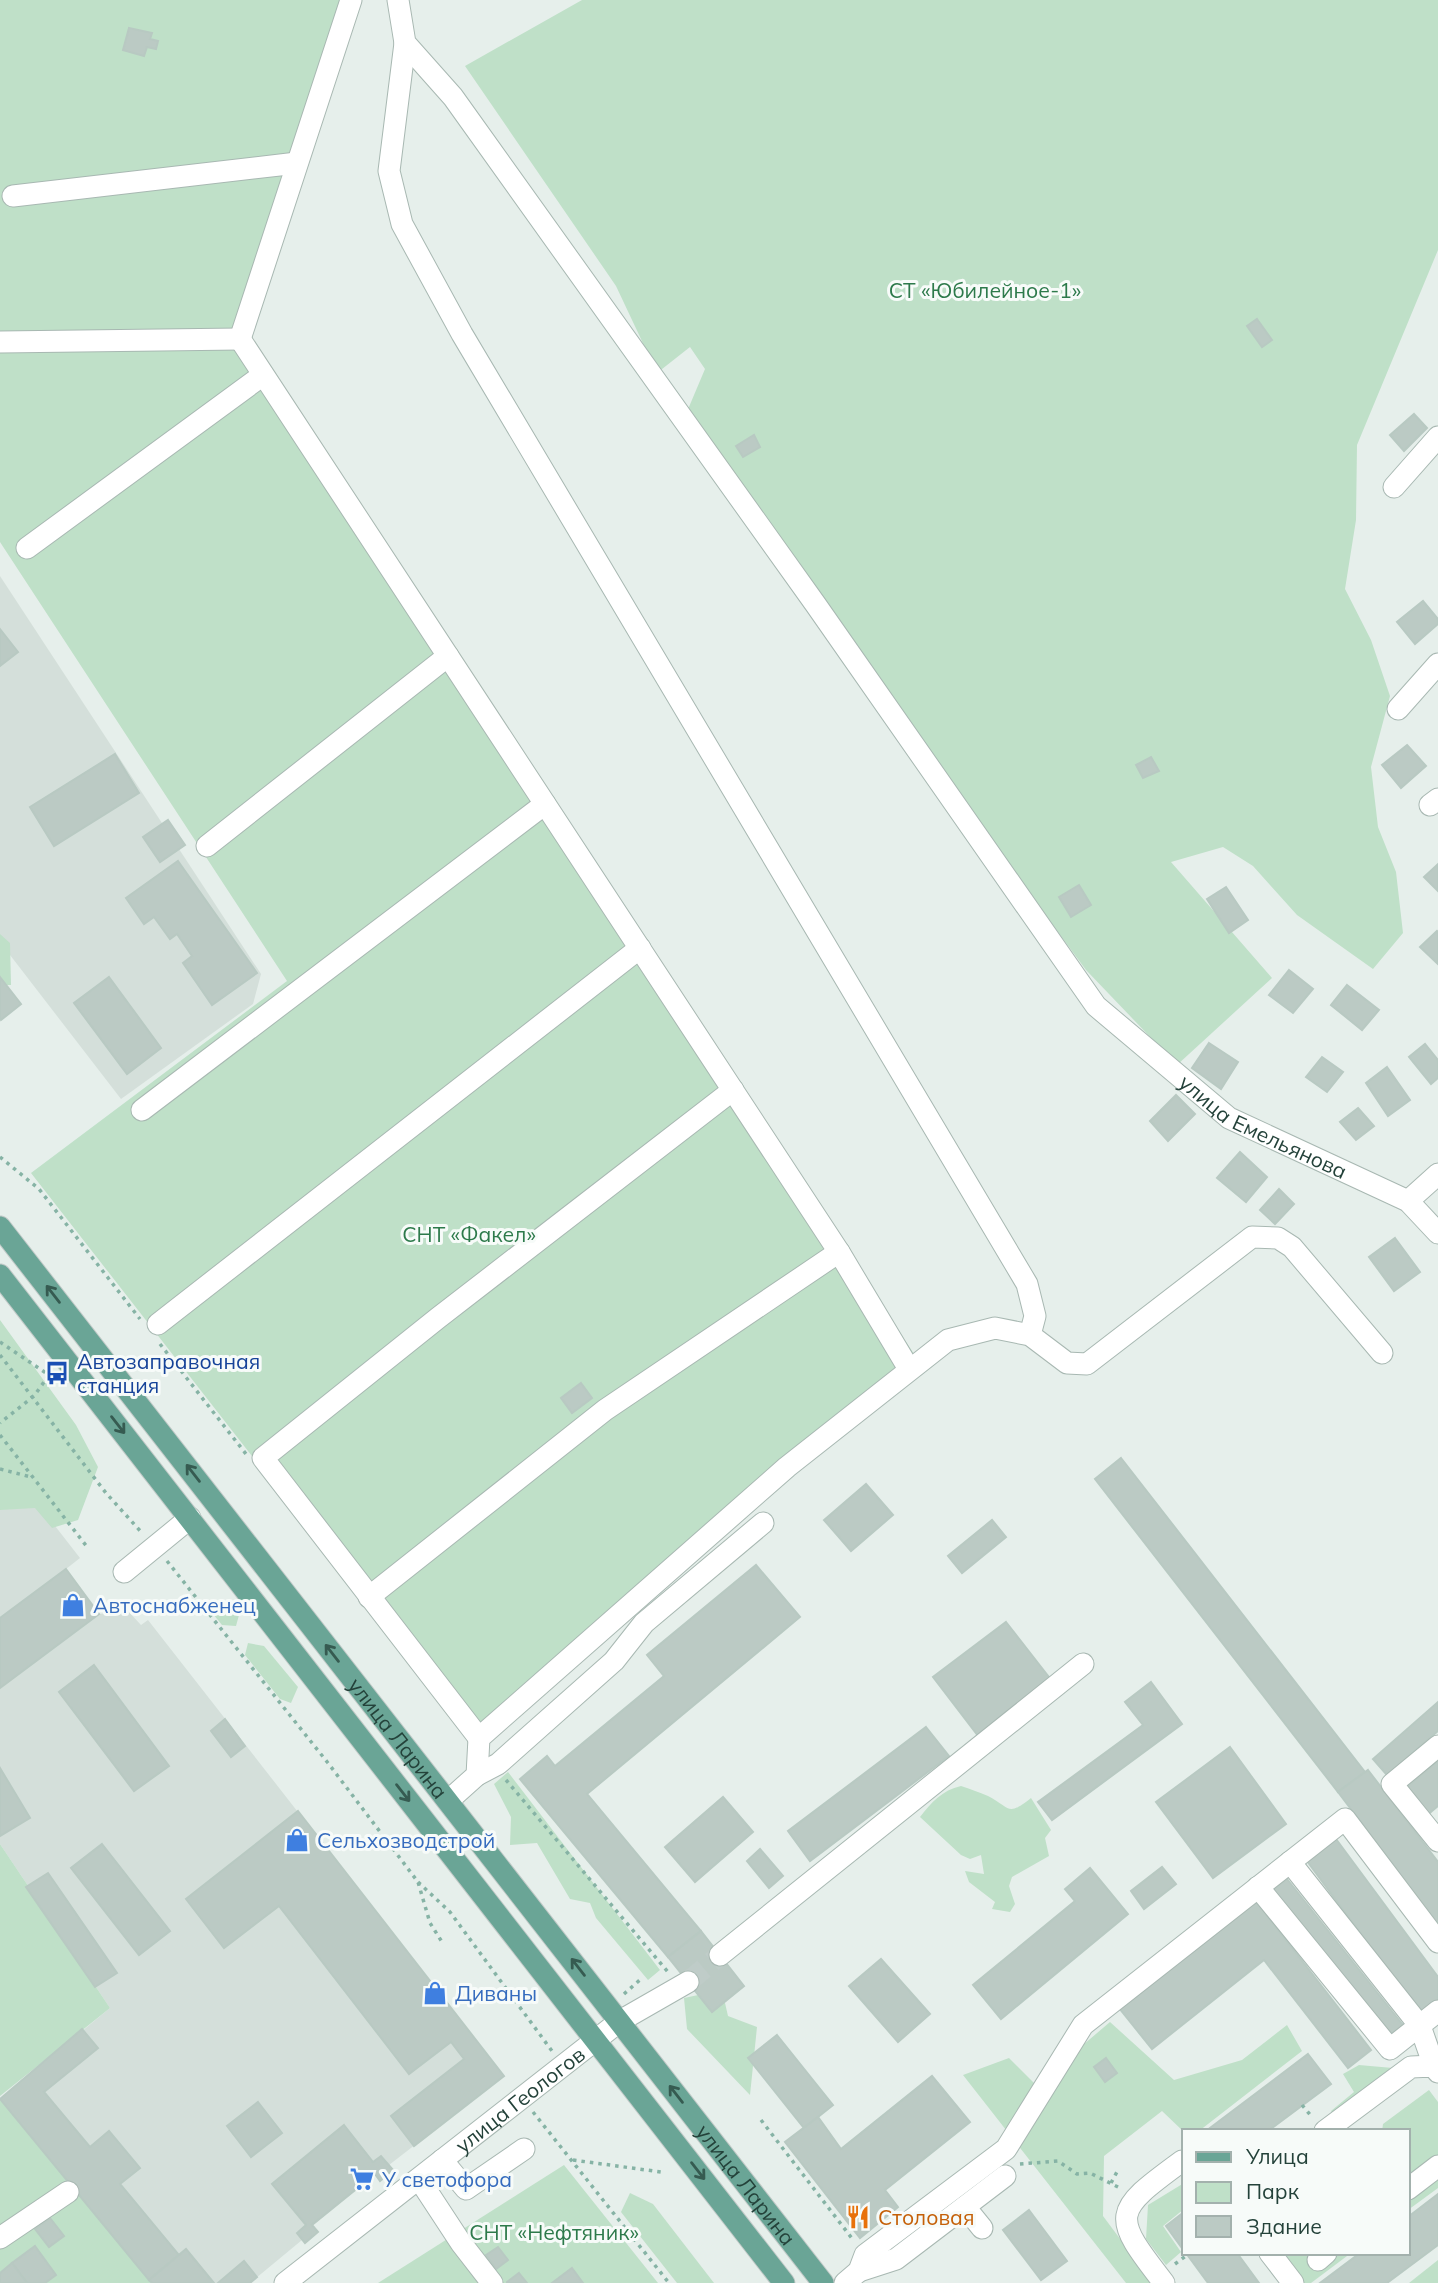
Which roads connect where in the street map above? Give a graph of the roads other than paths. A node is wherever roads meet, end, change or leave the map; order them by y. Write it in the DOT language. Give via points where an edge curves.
graph roads {
  1 [pos="351,0"];
  2 [pos="398,0"];
  3 [pos="405,43"];
  4 [pos="297,163"];
  5 [pos="13,197"];
  6 [pos="240,339"];
  7 [pos="0,342"];
  8 [pos="263,374"];
  9 [pos="1438,437"];
  10 [pos="1394,487"];
  11 [pos="27,548"];
  12 [pos="448,656"];
  13 [pos="1438,664"];
  14 [pos="1398,709"];
  15 [pos="545,804"];
  16 [pos="207,846"];
  17 [pos="640,948"];
  18 [pos="733,1090"];
  19 [pos="142,1110"];
  20 [pos="1438,1174"];
  21 [pos="1408,1201"];
  22 [pos="0,1227"];
  23 [pos="1438,1233"];
  24 [pos="839,1252"];
  25 [pos="1,1279"];
  26 [pos="158,1324"];
  27 [pos="1030,1335"];
  28 [pos="1382,1353"];
  29 [pos="909,1369"];
  30 [pos="190,1518"];
  31 [pos="763,1523"];
  32 [pos="124,1572"];
  33 [pos="369,1597"];
  34 [pos="1083,1664"];
  35 [pos="479,1738"];
  36 [pos="1438,1746"];
  37 [pos="477,1775"];
  38 [pos="448,1801"];
  39 [pos="1438,1841"];
  40 [pos="1290,1862"];
  41 [pos="1258,1887"];
  42 [pos="1438,1942"];
  43 [pos="720,1955"];
  44 [pos="688,1982"];
  45 [pos="1438,2011"];
  46 [pos="620,2021"];
  47 [pos="1420,2026"];
  48 [pos="596,2040"];
  49 [pos="1390,2049"];
  50 [pos="1411,2067"];
  51 [pos="1436,2069"];
  52 [pos="1328,2129"];
  53 [pos="524,2149"];
  54 [pos="442,2160"];
  55 [pos="1182,2161"];
  56 [pos="1438,2166"];
  57 [pos="1005,2176"];
  58 [pos="419,2179"];
  59 [pos="1410,2187"];
  60 [pos="68,2192"];
  61 [pos="965,2207"];
  62 [pos="982,2228"];
  63 [pos="0,2238"];
  64 [pos="1272,2255"];
  65 [pos="857,2270"];
  66 [pos="285,2283"];
  67 [pos="492,2283"];
  68 [pos="785,2283"];
  69 [pos="823,2283"];
  70 [pos="1164,2283"];
  71 [pos="1293,2283"];
  1 -- 4 [label="street"];
  2 -- 3 [label="street"];
  3 -- 21 [label="street, улица Емельянова" via="453,97 1097,1006 1229,1118"];
  3 -- 27 [label="street" via="389,172 402,224 469,346 1027,1283 1035,1316"];
  4 -- 5 [label="street"];
  4 -- 6 [label="street"];
  6 -- 7 [label="street"];
  6 -- 8 [label="street"];
  8 -- 11 [label="street"];
  8 -- 12 [label="street"];
  9 -- 10 [label="street"];
  12 -- 15 [label="street"];
  12 -- 16 [label="street"];
  13 -- 14 [label="street"];
  15 -- 17 [label="street"];
  15 -- 19 [label="street"];
  17 -- 18 [label="street"];
  17 -- 26 [label="street"];
  18 -- 24 [label="street"];
  18 -- 33 [label="street" via="263,1458"];
  20 -- 21 [label="street"];
  21 -- 23 [label="street, улица Емельянова"];
  38 -- 22 [label="main road, улица Ларина, one-way"];
  24 -- 29 [label="street"];
  24 -- 33 [label="street" via="605,1410"];
  25 -- 30 [label="main road, улица Ларина, one-way"];
  27 -- 28 [label="street" via="1067,1363 1087,1364 1252,1237 1278,1238 1292,1247"];
  27 -- 29 [label="street" via="995,1328 948,1340"];
  29 -- 35 [label="street" via="787,1467"];
  30 -- 32 [label="street"];
  30 -- 48 [label="main road, улица Ларина, one-way"];
  31 -- 37 [label="street" via="644,1623 614,1661 498,1764"];
  33 -- 35 [label="street"];
  34 -- 43 [label="street"];
  35 -- 37 [label="street"];
  36 -- 39 [label="street" via="1392,1784"];
  37 -- 38 [label="street"];
  46 -- 38 [label="main road, улица Ларина, one-way"];
  40 -- 41 [label="street"];
  40 -- 42 [label="street" via="1345,1819"];
  40 -- 47 [label="street"];
  41 -- 49 [label="street"];
  41 -- 65 [label="street" via="1083,2025 1006,2149"];
  44 -- 46 [label="street, улица Геологов"];
  45 -- 47 [label="street"];
  46 -- 48 [label="street, улица Геологов"];
  69 -- 46 [label="main road, улица Ларина, one-way"];
  47 -- 49 [label="street"];
  47 -- 51 [label="street"];
  48 -- 54 [label="street, улица Геологов"];
  48 -- 68 [label="main road, улица Ларина, one-way"];
  49 -- 50 [label="street"];
  50 -- 51 [label="street"];
  50 -- 52 [label="street"];
  53 -- 54 [label="street" via="466,2189"];
  54 -- 58 [label="street, улица Геологов"];
  55 -- 70 [label="street" via="1135,2195 1125,2223 1131,2240"];
  56 -- 59 [label="street"];
  57 -- 61 [label="street"];
  58 -- 66 [label="street, улица Геологов"];
  58 -- 67 [label="street"];
  60 -- 63 [label="street"];
  61 -- 62 [label="street"];
  61 -- 65 [label="street" via="896,2259"];
  64 -- 71 [label="street"];
}
